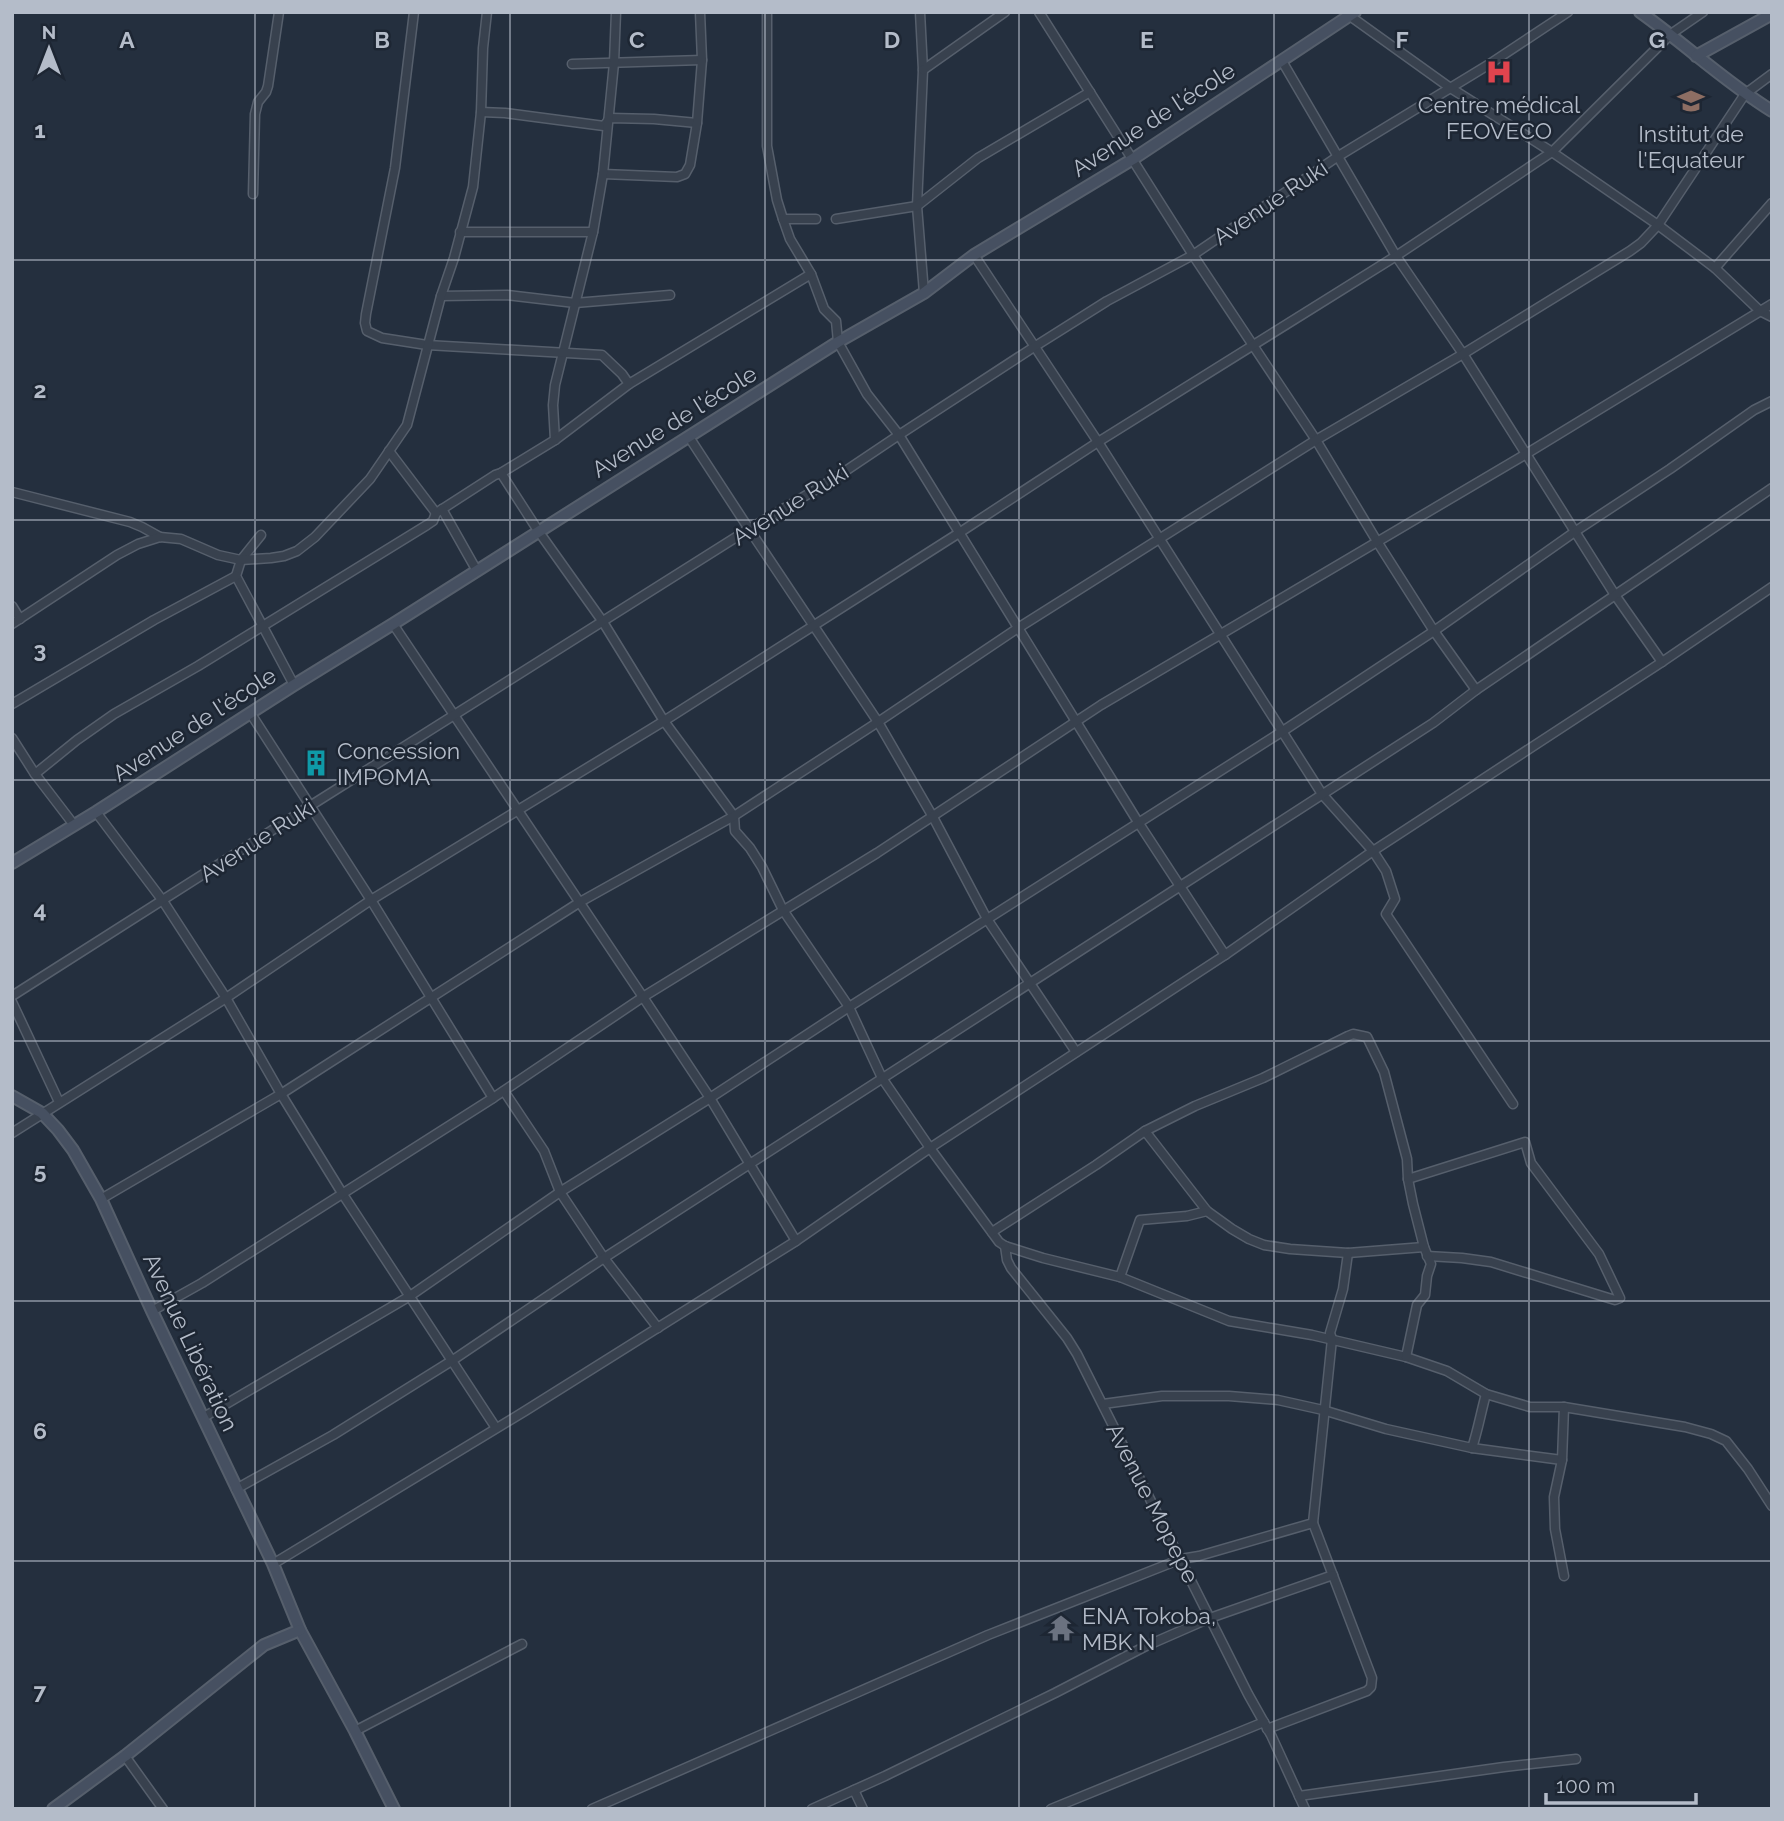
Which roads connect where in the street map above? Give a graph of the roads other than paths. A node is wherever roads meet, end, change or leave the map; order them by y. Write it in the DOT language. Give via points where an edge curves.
graph roads {
  1 [pos="279,12"];
  2 [pos="414,12"];
  3 [pos="487,12"];
  4 [pos="616,12"];
  5 [pos="700,12"];
  6 [pos="767,12"];
  7 [pos="920,12"];
  8 [pos="1005,12"];
  9 [pos="1039,12"];
  10 [pos="1568,12"];
  11 [pos="1640,12"];
  12 [pos="1703,12"];
  13 [pos="1352,14"];
  14 [pos="1772,14"];
  15 [pos="1671,34"];
  16 [pos="1696,56"];
  17 [pos="702,60"];
  18 [pos="1282,61"];
  19 [pos="614,63"];
  20 [pos="572,65"];
  21 [pos="923,70"];
  22 [pos="1772,74"];
  23 [pos="1449,87"];
  24 [pos="1090,92"];
  25 [pos="1745,94"];
  26 [pos="1772,111"];
  27 [pos="481,112"];
  28 [pos="610,118"];
  29 [pos="696,123"];
  30 [pos="1552,152"];
  31 [pos="1337,156"];
  32 [pos="1133,159"];
  33 [pos="603,174"];
  34 [pos="253,194"];
  35 [pos="1772,203"];
  36 [pos="917,206"];
  37 [pos="783,219"];
  38 [pos="816,219"];
  39 [pos="836,219"];
  40 [pos="1658,225"];
  41 [pos="460,232"];
  42 [pos="593,232"];
  43 [pos="974,255"];
  44 [pos="1193,255"];
  45 [pos="1396,256"];
  46 [pos="1714,268"];
  47 [pos="811,274"];
  48 [pos="924,293"];
  49 [pos="670,295"];
  50 [pos="441,296"];
  51 [pos="575,303"];
  52 [pos="1772,304"];
  53 [pos="1760,311"];
  54 [pos="1772,317"];
  55 [pos="838,342"];
  56 [pos="427,345"];
  57 [pos="1254,346"];
  58 [pos="1034,347"];
  59 [pos="563,354"];
  60 [pos="1464,354"];
  61 [pos="629,384"];
  62 [pos="1772,401"];
  63 [pos="899,435"];
  64 [pos="689,437"];
  65 [pos="555,440"];
  66 [pos="1316,440"];
  67 [pos="1098,442"];
  68 [pos="388,451"];
  69 [pos="1526,454"];
  70 [pos="501,473"];
  71 [pos="1772,488"];
  72 [pos="12,492"];
  73 [pos="439,511"];
  74 [pos="748,529"];
  75 [pos="1576,531"];
  76 [pos="539,532"];
  77 [pos="959,533"];
  78 [pos="261,535"];
  79 [pos="160,537"];
  80 [pos="1160,539"];
  81 [pos="1378,543"];
  82 [pos="241,560"];
  83 [pos="477,571"];
  84 [pos="236,576"];
  85 [pos="1772,587"];
  86 [pos="1615,595"];
  87 [pos="12,606"];
  88 [pos="16,622"];
  89 [pos="603,622"];
  90 [pos="393,624"];
  91 [pos="814,626"];
  92 [pos="262,627"];
  93 [pos="1018,628"];
  94 [pos="1434,631"];
  95 [pos="1222,635"];
  96 [pos="1662,662"];
  97 [pos="294,685"];
  98 [pos="1476,690"];
  99 [pos="12,704"];
  100 [pos="251,713"];
  101 [pos="455,715"];
  102 [pos="664,720"];
  103 [pos="1077,721"];
  104 [pos="878,722"];
  105 [pos="1283,731"];
  106 [pos="12,738"];
  107 [pos="35,774"];
  108 [pos="1322,794"];
  109 [pos="310,806"];
  110 [pos="518,810"];
  111 [pos="96,812"];
  112 [pos="734,816"];
  113 [pos="933,817"];
  114 [pos="1138,822"];
  115 [pos="74,825"];
  116 [pos="1373,851"];
  117 [pos="12,863"];
  118 [pos="1179,886"];
  119 [pos="371,900"];
  120 [pos="163,901"];
  121 [pos="580,902"];
  122 [pos="783,911"];
  123 [pos="987,919"];
  124 [pos="1225,955"];
  125 [pos="1031,983"];
  126 [pos="12,996"];
  127 [pos="643,997"];
  128 [pos="226,998"];
  129 [pos="432,998"];
  130 [pos="12,1002"];
  131 [pos="849,1007"];
  132 [pos="1076,1052"];
  133 [pos="882,1078"];
  134 [pos="504,1091"];
  135 [pos="281,1094"];
  136 [pos="12,1096"];
  137 [pos="493,1098"];
  138 [pos="710,1098"];
  139 [pos="59,1102"];
  140 [pos="1513,1104"];
  141 [pos="43,1113"];
  142 [pos="1145,1131"];
  143 [pos="12,1133"];
  144 [pos="930,1148"];
  145 [pos="749,1164"];
  146 [pos="1408,1179"];
  147 [pos="560,1192"];
  148 [pos="342,1193"];
  149 [pos="101,1199"];
  150 [pos="1207,1211"];
  151 [pos="992,1232"];
  152 [pos="796,1241"];
  153 [pos="1005,1246"];
  154 [pos="1425,1251"];
  155 [pos="1348,1253"];
  156 [pos="604,1258"];
  157 [pos="1120,1278"];
  158 [pos="410,1296"];
  159 [pos="152,1311"];
  160 [pos="658,1328"];
  161 [pos="1332,1339"];
  162 [pos="1406,1357"];
  163 [pos="453,1360"];
  164 [pos="1486,1394"];
  165 [pos="1103,1404"];
  166 [pos="1564,1406"];
  167 [pos="1323,1410"];
  168 [pos="204,1417"];
  169 [pos="496,1428"];
  170 [pos="1472,1448"];
  171 [pos="1562,1460"];
  172 [pos="236,1489"];
  173 [pos="1772,1506"];
  174 [pos="1313,1523"];
  175 [pos="1181,1559"];
  176 [pos="273,1564"];
  177 [pos="1333,1575"];
  178 [pos="1564,1576"];
  179 [pos="1210,1618"];
  180 [pos="300,1630"];
  181 [pos="522,1644"];
  182 [pos="1266,1726"];
  183 [pos="355,1731"];
  184 [pos="124,1756"];
  185 [pos="1576,1759"];
  186 [pos="855,1790"];
  187 [pos="1299,1796"];
  188 [pos="614,1799"];
  189 [pos="53,1809"];
  190 [pos="163,1809"];
  191 [pos="394,1809"];
  192 [pos="592,1809"];
  193 [pos="618,1809"];
  194 [pos="811,1809"];
  195 [pos="863,1809"];
  196 [pos="1051,1809"];
  197 [pos="1305,1809"];
  1 -- 34 [label="street" via="268,86 255,114"];
  2 -- 56 [label="street" via="395,168 365,323 367,331 382,338"];
  3 -- 27 [label="street"];
  4 -- 19 [label="street"];
  5 -- 17 [label="street"];
  6 -- 37 [label="street" via="766,146"];
  7 -- 21 [label="street"];
  8 -- 21 [label="street"];
  9 -- 24 [label="street"];
  10 -- 23 [label="street, Avenue Ruki"];
  11 -- 15 [label="street"];
  12 -- 15 [label="street"];
  13 -- 18 [label="street, Avenue de l'école"];
  13 -- 23 [label="street"];
  14 -- 16 [label="street"];
  15 -- 16 [label="street"];
  15 -- 30 [label="street"];
  16 -- 25 [label="street"];
  17 -- 19 [label="street"];
  17 -- 29 [label="street"];
  18 -- 31 [label="street"];
  18 -- 32 [label="street, Avenue de l'école"];
  19 -- 20 [label="street"];
  19 -- 28 [label="street"];
  21 -- 36 [label="street"];
  22 -- 25 [label="street"];
  23 -- 30 [label="street"];
  23 -- 31 [label="street, Avenue Ruki"];
  24 -- 32 [label="street"];
  24 -- 36 [label="street" via="978,158"];
  25 -- 26 [label="street"];
  25 -- 40 [label="street"];
  27 -- 28 [label="street" via="604,126"];
  27 -- 41 [label="street" via="473,187"];
  28 -- 29 [label="street"];
  28 -- 33 [label="street"];
  29 -- 33 [label="street" via="685,174"];
  30 -- 40 [label="street"];
  30 -- 45 [label="street"];
  31 -- 44 [label="street, Avenue Ruki"];
  31 -- 45 [label="street"];
  32 -- 43 [label="street, Avenue de l'école"];
  32 -- 44 [label="street"];
  33 -- 42 [label="street"];
  35 -- 46 [label="street"];
  36 -- 39 [label="street"];
  36 -- 48 [label="street"];
  37 -- 38 [label="street"];
  37 -- 47 [label="street"];
  40 -- 46 [label="street"];
  40 -- 60 [label="street" via="1630,251"];
  41 -- 42 [label="street"];
  41 -- 50 [label="street"];
  42 -- 51 [label="street"];
  43 -- 48 [label="street, Avenue de l'école"];
  43 -- 58 [label="street"];
  44 -- 57 [label="street"];
  44 -- 58 [label="street, Avenue Ruki"];
  45 -- 57 [label="street"];
  45 -- 60 [label="street"];
  46 -- 53 [label="street"];
  47 -- 55 [label="street" via="824,309 836,321"];
  47 -- 61 [label="street"];
  48 -- 55 [label="street, Avenue de l'école"];
  49 -- 51 [label="street"];
  50 -- 51 [label="street" via="507,295"];
  50 -- 56 [label="street"];
  51 -- 59 [label="street"];
  52 -- 53 [label="street"];
  53 -- 54 [label="street"];
  53 -- 69 [label="street"];
  55 -- 63 [label="street" via="867,394"];
  55 -- 64 [label="street, Avenue de l'école"];
  56 -- 59 [label="street"];
  56 -- 68 [label="street" via="407,425"];
  57 -- 66 [label="street"];
  57 -- 67 [label="street"];
  58 -- 63 [label="street, Avenue Ruki"];
  58 -- 67 [label="street"];
  59 -- 61 [label="street" via="601,355"];
  59 -- 65 [label="street" via="553,405"];
  60 -- 66 [label="street"];
  60 -- 69 [label="street"];
  61 -- 65 [label="street"];
  62 -- 75 [label="street"];
  63 -- 74 [label="street, Avenue Ruki"];
  63 -- 77 [label="street"];
  64 -- 74 [label="street"];
  64 -- 76 [label="street, Avenue de l'école"];
  65 -- 70 [label="street"];
  66 -- 80 [label="street"];
  66 -- 81 [label="street"];
  67 -- 77 [label="street"];
  67 -- 80 [label="street"];
  68 -- 73 [label="street"];
  68 -- 82 [label="street" via="370,479 297,551"];
  69 -- 75 [label="street"];
  69 -- 81 [label="street"];
  70 -- 73 [label="street"];
  70 -- 76 [label="street"];
  71 -- 86 [label="street"];
  72 -- 79 [label="street" via="130,522"];
  73 -- 83 [label="street"];
  73 -- 92 [label="street" via="427,525"];
  74 -- 89 [label="street, Avenue Ruki"];
  74 -- 91 [label="street"];
  75 -- 86 [label="street"];
  75 -- 94 [label="street"];
  76 -- 83 [label="street, Avenue de l'école"];
  76 -- 89 [label="street"];
  77 -- 91 [label="street"];
  77 -- 93 [label="street"];
  78 -- 82 [label="street"];
  79 -- 82 [label="street" via="180,539"];
  79 -- 88 [label="street" via="117,555"];
  80 -- 93 [label="street"];
  80 -- 95 [label="street"];
  81 -- 94 [label="street"];
  81 -- 95 [label="street"];
  82 -- 84 [label="street"];
  83 -- 90 [label="street, Avenue de l'école"];
  84 -- 92 [label="street"];
  84 -- 99 [label="street"];
  85 -- 96 [label="street"];
  86 -- 96 [label="street"];
  86 -- 98 [label="street"];
  87 -- 88 [label="street"];
  89 -- 101 [label="street, Avenue Ruki"];
  89 -- 102 [label="street"];
  90 -- 97 [label="street, Avenue de l'école"];
  90 -- 101 [label="street"];
  91 -- 102 [label="street"];
  91 -- 104 [label="street"];
  92 -- 97 [label="street"];
  92 -- 107 [label="street" via="114,713"];
  93 -- 103 [label="street"];
  93 -- 104 [label="street"];
  94 -- 98 [label="street"];
  94 -- 105 [label="street"];
  95 -- 103 [label="street"];
  95 -- 105 [label="street"];
  96 -- 116 [label="street"];
  97 -- 100 [label="street, Avenue de l'école"];
  98 -- 108 [label="street"];
  100 -- 109 [label="street"];
  100 -- 111 [label="street, Avenue de l'école"];
  101 -- 109 [label="street, Avenue Ruki"];
  101 -- 110 [label="street"];
  102 -- 110 [label="street"];
  102 -- 112 [label="street"];
  103 -- 113 [label="street"];
  103 -- 114 [label="street"];
  104 -- 112 [label="street"];
  104 -- 113 [label="street"];
  105 -- 108 [label="street"];
  105 -- 114 [label="street"];
  106 -- 107 [label="street"];
  107 -- 115 [label="street"];
  108 -- 116 [label="street"];
  108 -- 118 [label="street"];
  109 -- 119 [label="street"];
  109 -- 120 [label="street, Avenue Ruki"];
  110 -- 119 [label="street"];
  110 -- 121 [label="street"];
  111 -- 115 [label="street, Avenue de l'école"];
  111 -- 120 [label="street"];
  112 -- 121 [label="street"];
  112 -- 122 [label="street" via="735,831 762,867"];
  113 -- 122 [label="street"];
  113 -- 123 [label="street"];
  114 -- 118 [label="street"];
  114 -- 123 [label="street"];
  115 -- 117 [label="street, Avenue de l'école"];
  116 -- 124 [label="street"];
  116 -- 140 [label="street" via="1395,899 1386,914"];
  118 -- 124 [label="street"];
  118 -- 125 [label="street"];
  119 -- 128 [label="street"];
  119 -- 129 [label="street"];
  120 -- 126 [label="street, Avenue Ruki"];
  120 -- 128 [label="street"];
  121 -- 127 [label="street"];
  121 -- 129 [label="street"];
  122 -- 127 [label="street"];
  122 -- 131 [label="street"];
  123 -- 125 [label="street"];
  123 -- 131 [label="street"];
  124 -- 132 [label="street"];
  125 -- 132 [label="street"];
  125 -- 133 [label="street"];
  127 -- 134 [label="street"];
  127 -- 138 [label="street"];
  128 -- 135 [label="street"];
  128 -- 139 [label="street"];
  129 -- 135 [label="street"];
  129 -- 137 [label="street"];
  130 -- 139 [label="street"];
  131 -- 133 [label="street"];
  131 -- 138 [label="street"];
  132 -- 144 [label="street"];
  133 -- 144 [label="street"];
  133 -- 145 [label="street"];
  134 -- 137 [label="street"];
  134 -- 147 [label="street" via="544,1152"];
  135 -- 148 [label="street"];
  135 -- 149 [label="street"];
  136 -- 141 [label="street, Avenue Libération"];
  137 -- 148 [label="street"];
  138 -- 145 [label="street"];
  138 -- 147 [label="street"];
  139 -- 141 [label="street"];
  141 -- 143 [label="street"];
  141 -- 149 [label="street, Avenue Libération" via="73,1150"];
  142 -- 146 [label="street" via="1353,1034 1367,1037 1384,1072"];
  142 -- 150 [label="street"];
  142 -- 151 [label="street"];
  144 -- 151 [label="street"];
  144 -- 152 [label="street"];
  145 -- 152 [label="street"];
  145 -- 156 [label="street"];
  146 -- 154 [label="street"];
  146 -- 154 [label="street" via="1525,1142 1531,1163 1599,1254 1620,1298 1491,1262"];
  147 -- 156 [label="street"];
  147 -- 158 [label="street"];
  148 -- 158 [label="street"];
  148 -- 159 [label="street"];
  149 -- 159 [label="street, Avenue Libération"];
  150 -- 155 [label="street" via="1232,1230 1264,1245"];
  150 -- 157 [label="street" via="1140,1220"];
  151 -- 153 [label="street"];
  152 -- 160 [label="street"];
  153 -- 157 [label="street"];
  153 -- 165 [label="street, Avenue Mopepe" via="1011,1268 1067,1338"];
  154 -- 155 [label="street"];
  154 -- 162 [label="street" via="1431,1264"];
  155 -- 161 [label="street"];
  156 -- 160 [label="street"];
  156 -- 163 [label="street"];
  157 -- 161 [label="street" via="1229,1321"];
  158 -- 163 [label="street"];
  158 -- 168 [label="street"];
  159 -- 168 [label="street, Avenue Libération"];
  160 -- 169 [label="street"];
  161 -- 162 [label="street"];
  161 -- 167 [label="street"];
  162 -- 164 [label="street" via="1447,1371"];
  163 -- 169 [label="street"];
  163 -- 172 [label="street"];
  164 -- 166 [label="street" via="1530,1407"];
  164 -- 170 [label="street"];
  165 -- 167 [label="street" via="1163,1395 1229,1395"];
  165 -- 175 [label="street, Avenue Mopepe"];
  166 -- 171 [label="street"];
  166 -- 173 [label="street" via="1685,1427 1726,1441"];
  167 -- 170 [label="street"];
  167 -- 174 [label="street"];
  168 -- 172 [label="street, Avenue Libération"];
  169 -- 176 [label="street"];
  170 -- 171 [label="street"];
  171 -- 178 [label="street" via="1554,1497"];
  172 -- 176 [label="street, Avenue Libération"];
  174 -- 175 [label="street"];
  174 -- 177 [label="street"];
  175 -- 179 [label="street, Avenue Mopepe"];
  175 -- 188 [label="street" via="975,1640"];
  176 -- 180 [label="street, Avenue Libération"];
  177 -- 179 [label="street"];
  177 -- 182 [label="street" via="1371,1687"];
  179 -- 182 [label="street, Avenue Mopepe"];
  179 -- 186 [label="street"];
  180 -- 183 [label="street, Avenue Libération"];
  180 -- 184 [label="street" via="264,1645"];
  181 -- 183 [label="street"];
  182 -- 187 [label="street, Avenue Mopepe"];
  182 -- 196 [label="street"];
  183 -- 191 [label="street, Avenue Libération"];
  184 -- 189 [label="street"];
  184 -- 190 [label="street"];
  185 -- 187 [label="street"];
  186 -- 194 [label="street"];
  186 -- 195 [label="street"];
  187 -- 197 [label="street, Avenue Mopepe"];
  188 -- 192 [label="street"];
  188 -- 193 [label="street"];
}
